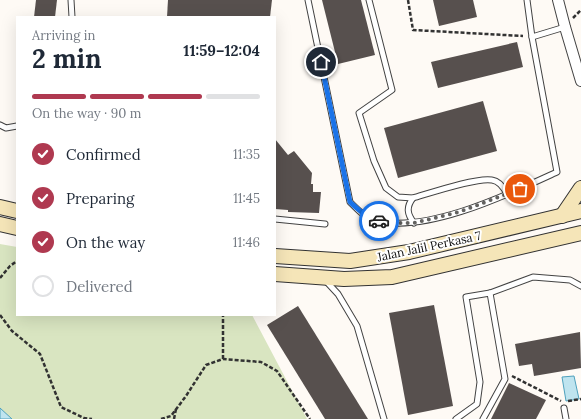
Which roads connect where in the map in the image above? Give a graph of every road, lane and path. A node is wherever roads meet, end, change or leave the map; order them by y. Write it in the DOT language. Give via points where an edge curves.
graph roads {
  1 [pos="72,0"];
  2 [pos="308,0"];
  3 [pos="369,0"];
  4 [pos="408,0"];
  5 [pos="527,0"];
  6 [pos="558,0"];
  7 [pos="72,16"];
  8 [pos="564,27"];
  9 [pos="532,37"];
  10 [pos="581,81"];
  11 [pos="0,125"];
  12 [pos="16,126"];
  13 [pos="581,188"];
  14 [pos="507,194"];
  15 [pos="413,198"];
  16 [pos="0,207"];
  17 [pos="16,211"];
  18 [pos="581,211"];
  19 [pos="562,216"];
  20 [pos="276,220"];
  21 [pos="414,223"];
  22 [pos="0,224"];
  23 [pos="325,224"];
  24 [pos="16,228"];
  25 [pos="579,235"];
  26 [pos="276,256"];
  27 [pos="16,262"];
  28 [pos="276,274"];
  29 [pos="0,278"];
  30 [pos="323,278"];
  31 [pos="581,286"];
  32 [pos="490,293"];
  33 [pos="0,315"];
  34 [pos="223,316"];
  35 [pos="223,359"];
  36 [pos="503,371"];
  37 [pos="581,400"];
  38 [pos="176,408"];
  39 [pos="564,408"];
  40 [pos="92,419"];
  41 [pos="162,419"];
  42 [pos="174,419"];
  43 [pos="310,419"];
  44 [pos="384,419"];
  45 [pos="456,419"];
  46 [pos="483,419"];
  47 [pos="566,419"];
  1 -- 7 [label="lane"];
  2 -- 21 [label="lane" via="350,202 361,213 373,219 392,223"];
  3 -- 15 [label="lane" via="392,90 359,113 374,161 386,188 398,197"];
  4 -- 9 [label="path" via="413,30"];
  5 -- 9 [label="lane"];
  6 -- 8 [label="street"];
  8 -- 9 [label="lane"];
  8 -- 10 [label="street"];
  9 -- 14 [label="lane" via="557,172"];
  11 -- 12 [label="lane" via="6,128"];
  13 -- 19 [label="street"];
  14 -- 15 [label="lane" via="502,185 493,180 477,181"];
  14 -- 21 [label="lane" via="459,212"];
  15 -- 21 [label="lane" via="407,210"];
  16 -- 17 [label="street"];
  18 -- 19 [label="street, Jalan Jalil Perkasa 7"];
  19 -- 26 [label="street, Jalan Jalil Perkasa 7" via="409,252 350,261"];
  20 -- 23 [label="lane"];
  22 -- 24 [label="street"];
  25 -- 30 [label="street, Jalan Jalil Perkasa 7" via="392,277"];
  27 -- 29 [label="path"];
  28 -- 30 [label="street, Jalan Jalil Perkasa 7"];
  30 -- 44 [label="lane" via="338,294 357,326"];
  31 -- 32 [label="lane" via="570,280 533,277"];
  32 -- 36 [label="lane"];
  32 -- 45 [label="lane" via="466,297 480,382 477,404"];
  33 -- 40 [label="path" via="12,331 40,354 61,407"];
  34 -- 35 [label="path"];
  35 -- 38 [label="path" via="206,365"];
  35 -- 43 [label="path" via="261,362 277,371"];
  36 -- 37 [label="path" via="564,402"];
  36 -- 46 [label="lane" via="505,379"];
  38 -- 41 [label="path" via="171,416"];
  38 -- 42 [label="path"];
  39 -- 47 [label="lane"];
}
